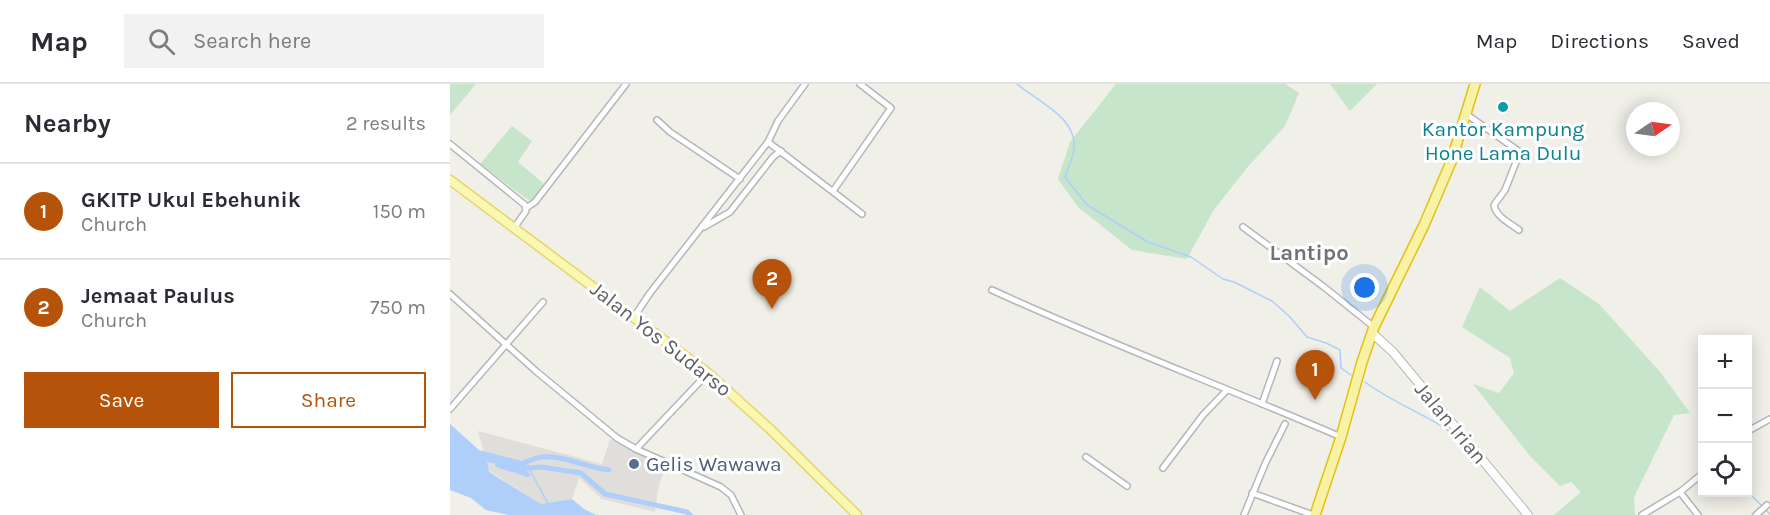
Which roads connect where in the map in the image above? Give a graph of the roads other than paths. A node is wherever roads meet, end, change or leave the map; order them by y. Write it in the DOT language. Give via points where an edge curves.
graph roads {
  1 [pos="626,84"];
  2 [pos="805,84"];
  3 [pos="860,84"];
  4 [pos="1475,84"];
  5 [pos="1466,114"];
  6 [pos="657,120"];
  7 [pos="768,142"];
  8 [pos="450,144"];
  9 [pos="781,151"];
  10 [pos="740,179"];
  11 [pos="450,180"];
  12 [pos="833,191"];
  13 [pos="526,208"];
  14 [pos="862,214"];
  15 [pos="1243,227"];
  16 [pos="514,228"];
  17 [pos="703,228"];
  18 [pos="1519,230"];
  19 [pos="992,290"];
  20 [pos="450,294"];
  21 [pos="543,302"];
  22 [pos="634,317"];
  23 [pos="1373,330"];
  24 [pos="506,345"];
  25 [pos="1277,361"];
  26 [pos="708,374"];
  27 [pos="1227,390"];
  28 [pos="1262,404"];
  29 [pos="450,409"];
  30 [pos="1770,420"];
  31 [pos="1285,424"];
  32 [pos="1752,429"];
  33 [pos="1341,437"];
  34 [pos="636,449"];
  35 [pos="1086,457"];
  36 [pos="1163,468"];
  37 [pos="1698,477"];
  38 [pos="1127,486"];
  39 [pos="1680,492"];
  40 [pos="1252,493"];
  41 [pos="1767,505"];
  42 [pos="1316,514"];
  43 [pos="741,515"];
  44 [pos="857,515"];
  45 [pos="1244,515"];
  46 [pos="1528,515"];
  47 [pos="1642,515"];
  48 [pos="1698,515"];
  49 [pos="1756,515"];
  1 -- 13 [label="street" via="535,202"];
  2 -- 7 [label="street" via="782,114"];
  3 -- 12 [label="street" via="891,108"];
  4 -- 5 [label="highway"];
  5 -- 18 [label="street" via="1520,152 1494,205 1499,215"];
  5 -- 23 [label="highway" via="1424,225"];
  6 -- 10 [label="street"];
  7 -- 9 [label="street"];
  7 -- 10 [label="street"];
  8 -- 13 [label="street"];
  9 -- 12 [label="street"];
  9 -- 17 [label="street" via="730,212"];
  10 -- 17 [label="street"];
  11 -- 16 [label="main road, Jalan Yos Sudarso"];
  12 -- 14 [label="street"];
  13 -- 16 [label="street"];
  15 -- 23 [label="street" via="1324,287"];
  16 -- 22 [label="main road, Jalan Yos Sudarso"];
  17 -- 22 [label="street"];
  19 -- 27 [label="street"];
  20 -- 24 [label="street"];
  21 -- 24 [label="street"];
  22 -- 26 [label="main road, Jalan Yos Sudarso"];
  23 -- 33 [label="highway"];
  23 -- 46 [label="main road, Jalan Irian"];
  24 -- 29 [label="street"];
  24 -- 34 [label="street" via="608,431"];
  25 -- 28 [label="street"];
  26 -- 34 [label="street"];
  26 -- 44 [label="main road, Jalan Yos Sudarso"];
  27 -- 28 [label="street"];
  27 -- 36 [label="street"];
  28 -- 33 [label="street"];
  30 -- 32 [label="street"];
  31 -- 40 [label="street"];
  33 -- 42 [label="highway"];
  34 -- 43 [label="street" via="727,491"];
  35 -- 38 [label="street"];
  37 -- 39 [label="street"];
  39 -- 47 [label="street"];
  39 -- 48 [label="street"];
  40 -- 42 [label="street"];
  40 -- 45 [label="street"];
  41 -- 49 [label="street"];
}
